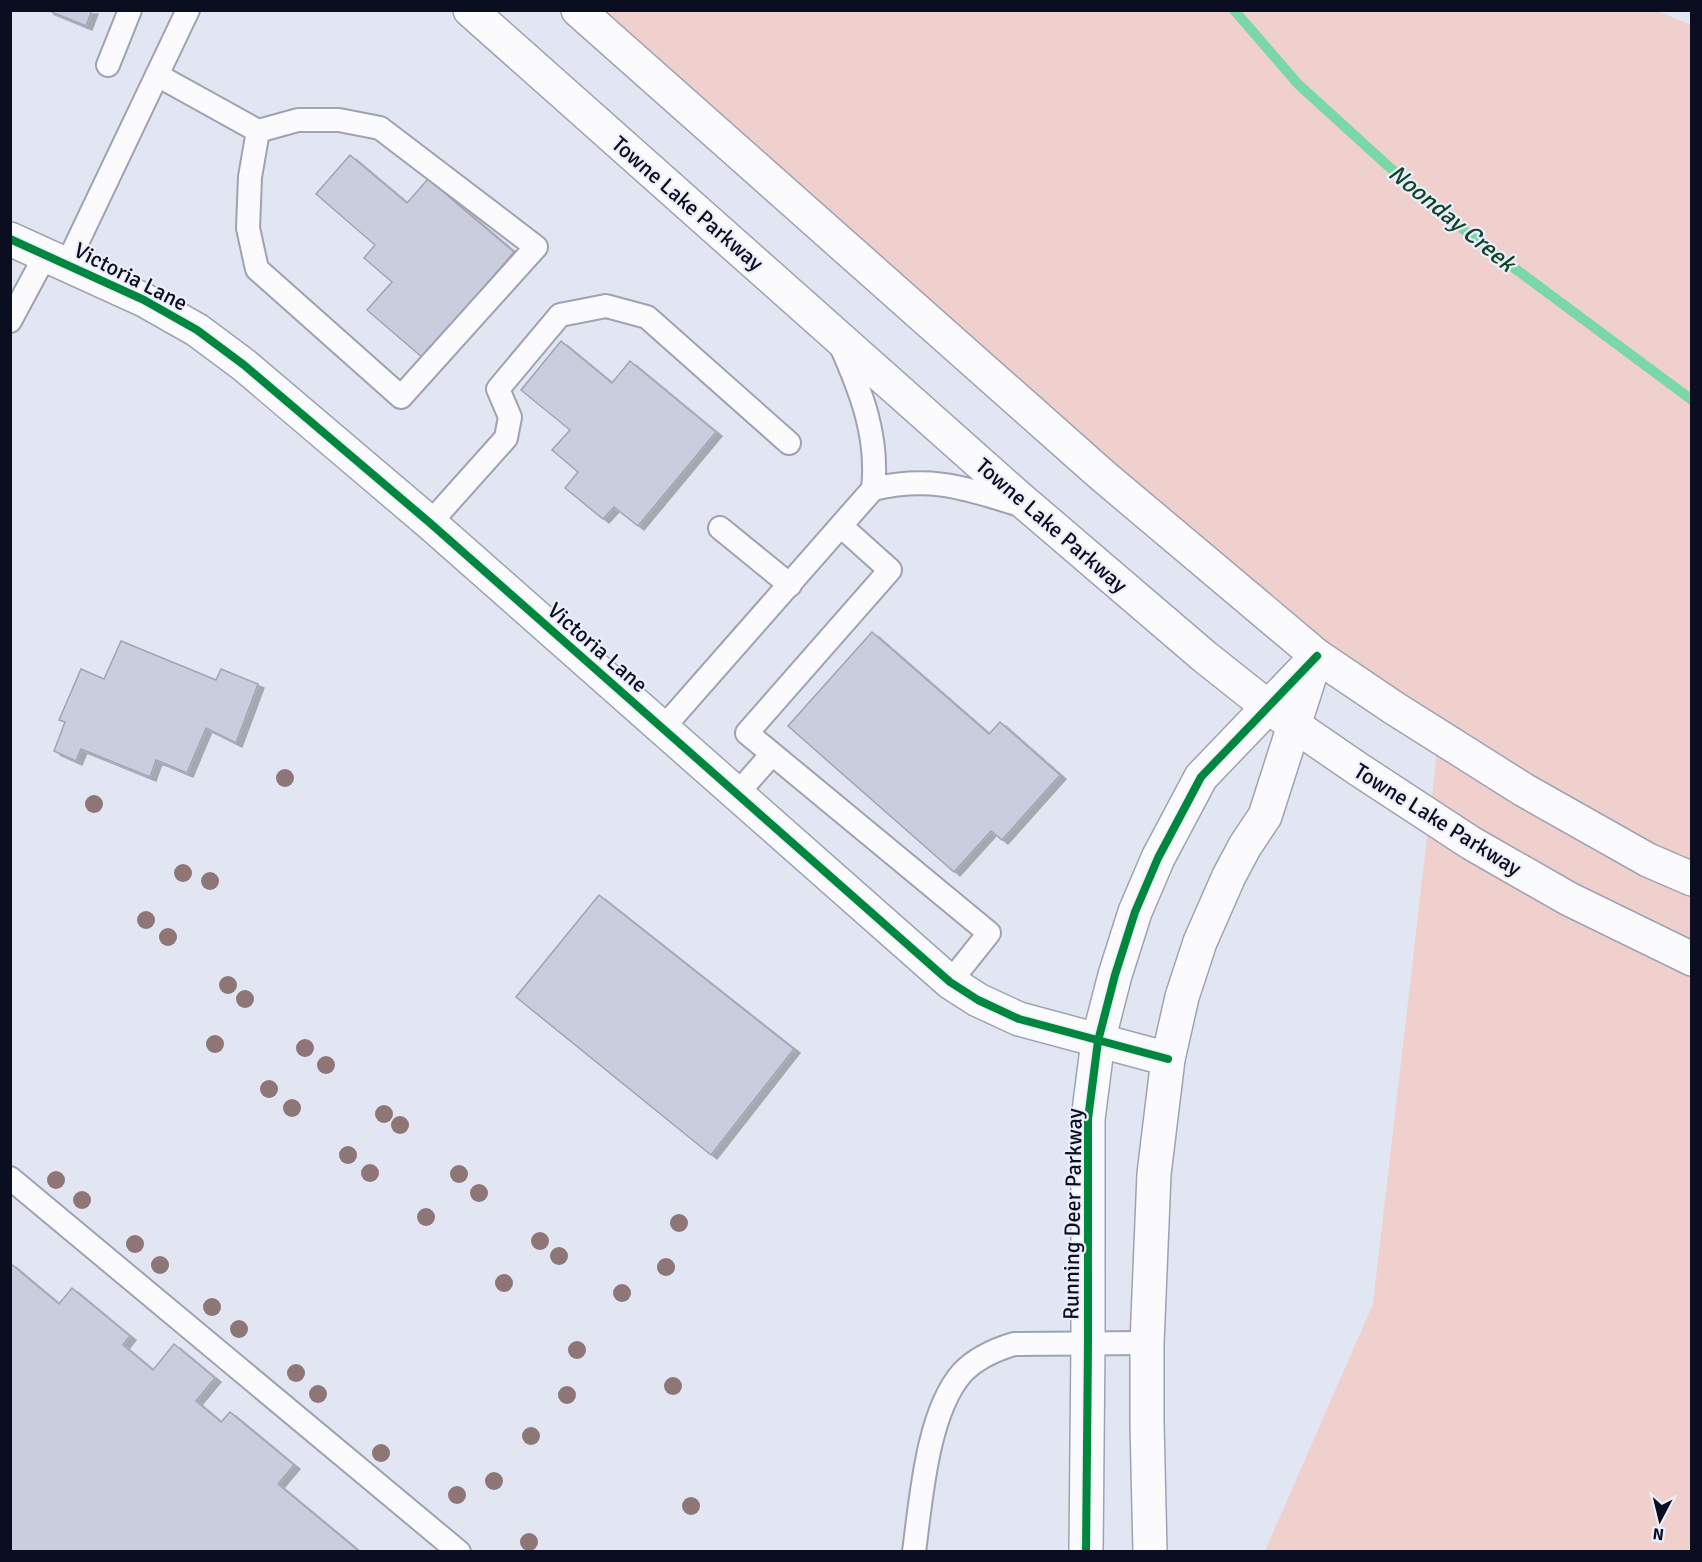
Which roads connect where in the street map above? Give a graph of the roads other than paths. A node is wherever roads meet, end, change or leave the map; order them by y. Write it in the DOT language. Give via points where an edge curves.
graph roads {
  1 [pos="130,10"];
  2 [pos="188,10"];
  3 [pos="470,10"];
  4 [pos="578,10"];
  5 [pos="108,65"];
  6 [pos="157,75"];
  7 [pos="258,131"];
  8 [pos="10,239"];
  9 [pos="57,259"];
  10 [pos="10,321"];
  11 [pos="835,333"];
  12 [pos="789,443"];
  13 [pos="873,489"];
  14 [pos="1032,509"];
  15 [pos="430,523"];
  16 [pos="841,526"];
  17 [pos="720,528"];
  18 [pos="790,585"];
  19 [pos="1317,656"];
  20 [pos="1281,716"];
  21 [pos="663,728"];
  22 [pos="772,754"];
  23 [pos="737,794"];
  24 [pos="1692,879"];
  25 [pos="1692,959"];
  26 [pos="950,982"];
  27 [pos="1098,1041"];
  28 [pos="1168,1059"];
  29 [pos="10,1178"];
  30 [pos="1088,1343"];
  31 [pos="1147,1343"];
  32 [pos="459,1551"];
  33 [pos="914,1551"];
  34 [pos="1086,1551"];
  35 [pos="1150,1551"];
  1 -- 5 [label="lane"];
  2 -- 6 [label="lane"];
  3 -- 11 [label="street, Towne Lake Parkway"];
  4 -- 19 [label="street" via="1102,475"];
  6 -- 7 [label="lane"];
  6 -- 9 [label="lane"];
  7 -- 7 [label="lane" via="249,177 248,228 257,269 401,397 536,247 380,128 339,120 298,120"];
  8 -- 9 [label="street, Victoria Lane"];
  9 -- 10 [label="lane"];
  9 -- 15 [label="street, Victoria Lane" via="197,330 244,365"];
  11 -- 13 [label="lane" via="865,404 875,450"];
  11 -- 14 [label="street, Towne Lake Parkway"];
  12 -- 15 [label="lane" via="647,317 606,306 560,315 498,389 510,417 506,438"];
  13 -- 14 [label="lane" via="915,482 937,483"];
  13 -- 16 [label="lane"];
  14 -- 20 [label="street, Towne Lake Parkway" via="1205,657"];
  15 -- 21 [label="street, Victoria Lane"];
  16 -- 18 [label="lane"];
  16 -- 22 [label="lane" via="890,570 747,733"];
  17 -- 18 [label="lane"];
  18 -- 21 [label="lane"];
  19 -- 20 [label="street, Running Deer Parkway"];
  19 -- 24 [label="street" via="1524,790 1648,860"];
  20 -- 25 [label="street, Towne Lake Parkway" via="1471,843 1569,899"];
  20 -- 27 [label="street, Running Deer Parkway" via="1201,777 1158,858 1135,912"];
  20 -- 28 [label="street, Running Deer Parkway" via="1265,816 1229,876 1200,942"];
  21 -- 23 [label="street, Victoria Lane"];
  22 -- 23 [label="lane"];
  22 -- 26 [label="lane" via="989,933"];
  23 -- 26 [label="street, Victoria Lane"];
  26 -- 27 [label="street, Victoria Lane" via="1019,1019"];
  27 -- 28 [label="street, Victoria Lane"];
  27 -- 30 [label="street, Running Deer Parkway" via="1088,1119"];
  28 -- 31 [label="street, Running Deer Parkway" via="1154,1174"];
  29 -- 32 [label="lane"];
  30 -- 31 [label="lane"];
  30 -- 33 [label="lane" via="1014,1344 994,1350 962,1374 934,1429"];
  30 -- 34 [label="street, Running Deer Parkway"];
  31 -- 35 [label="street, Running Deer Parkway"];
}
